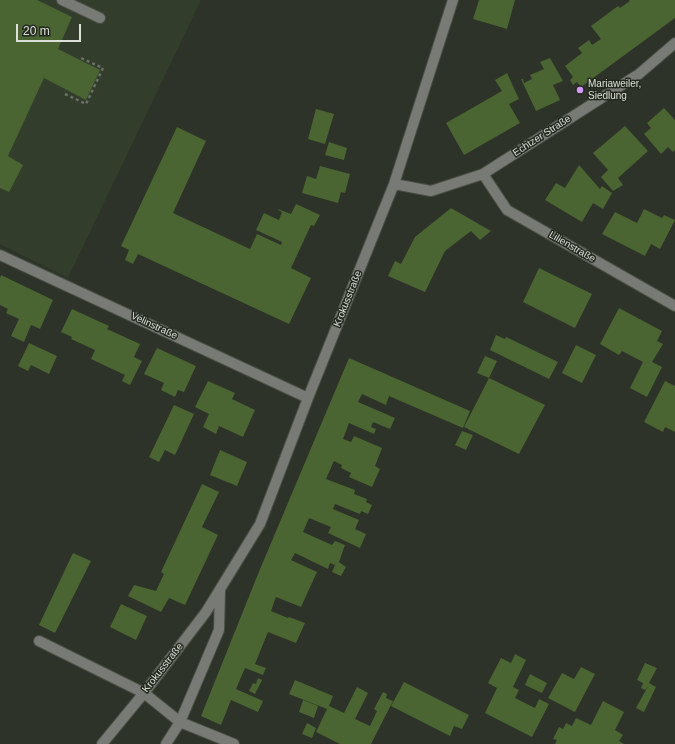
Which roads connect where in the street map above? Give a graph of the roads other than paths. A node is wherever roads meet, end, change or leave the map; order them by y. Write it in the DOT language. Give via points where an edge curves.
graph roads {
  1 [pos="62,0"];
  2 [pos="453,0"];
  3 [pos="100,18"];
  4 [pos="675,43"];
  5 [pos="483,174"];
  6 [pos="394,184"];
  7 [pos="0,255"];
  8 [pos="675,306"];
  9 [pos="308,398"];
  10 [pos="220,589"];
  11 [pos="39,641"];
  12 [pos="144,693"];
  13 [pos="180,722"];
  14 [pos="102,744"];
  15 [pos="166,744"];
  16 [pos="234,744"];
  1 -- 3 [label="street"];
  2 -- 6 [label="street, Krokusstraße"];
  4 -- 5 [label="street, Echtzer Straße" via="640,74"];
  5 -- 6 [label="street, Echtzer Straße" via="432,191"];
  5 -- 8 [label="street, Lilienstraße" via="507,210"];
  6 -- 9 [label="street, Krokusstraße"];
  7 -- 9 [label="street, Velinstraße"];
  9 -- 10 [label="street, Krokusstraße" via="260,524"];
  10 -- 12 [label="street, Krokusstraße" via="206,612"];
  10 -- 13 [label="street" via="219,630"];
  11 -- 12 [label="street"];
  12 -- 13 [label="street"];
  12 -- 14 [label="street, Krokusstraße"];
  13 -- 15 [label="street"];
  13 -- 16 [label="street"];
}
